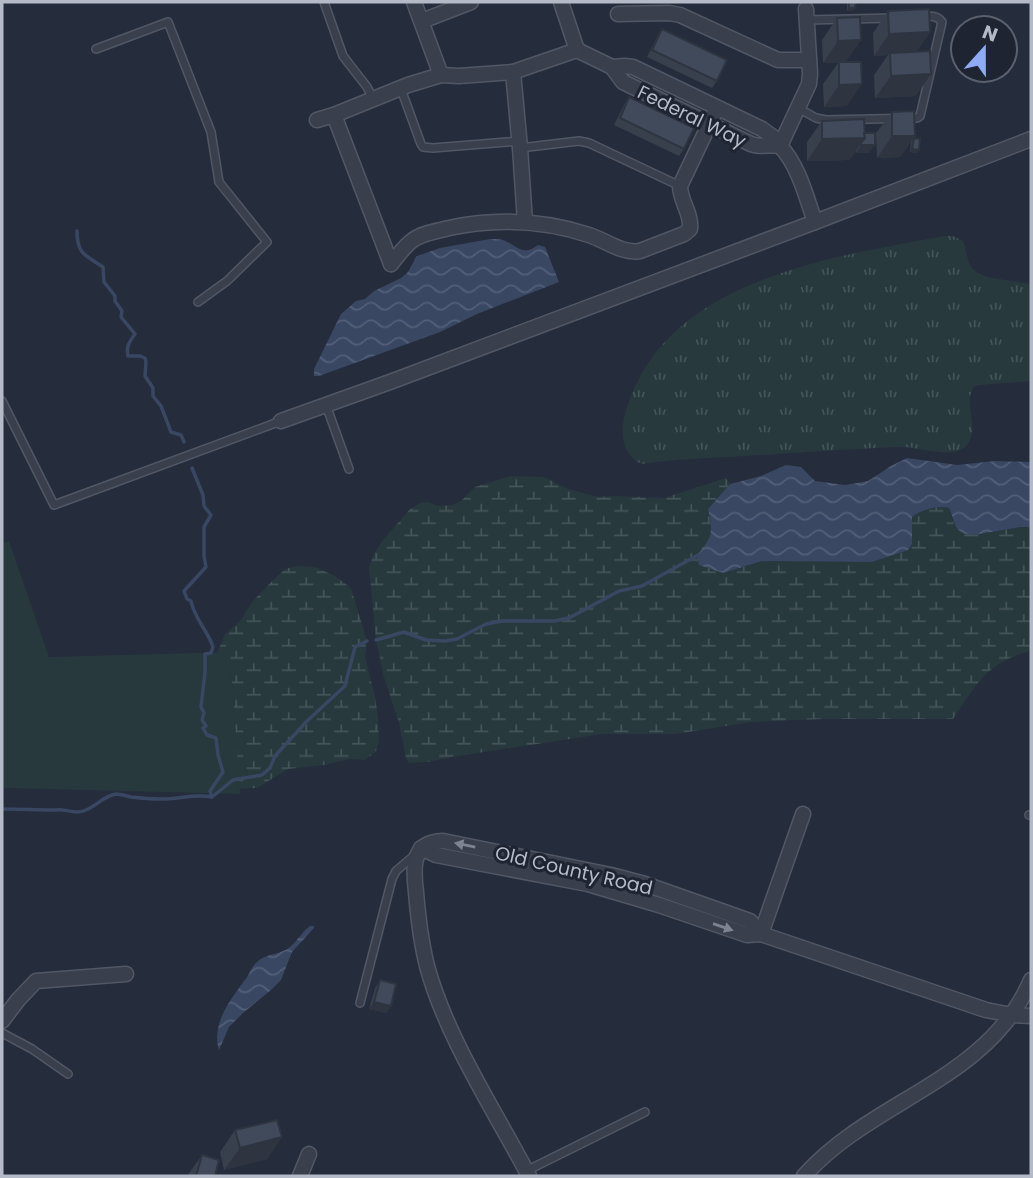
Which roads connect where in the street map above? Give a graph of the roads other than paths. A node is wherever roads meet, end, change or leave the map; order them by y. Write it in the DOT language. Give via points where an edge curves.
graph roads {
  1 [pos="324,2"];
  2 [pos="414,2"];
  3 [pos="471,2"];
  4 [pos="561,2"];
  5 [pos="618,14"];
  6 [pos="806,15"];
  7 [pos="422,21"];
  8 [pos="96,49"];
  9 [pos="577,50"];
  10 [pos="809,60"];
  11 [pos="611,67"];
  12 [pos="513,72"];
  13 [pos="441,75"];
  14 [pos="400,88"];
  15 [pos="373,99"];
  16 [pos="717,108"];
  17 [pos="798,108"];
  18 [pos="334,115"];
  19 [pos="317,121"];
  20 [pos="710,125"];
  21 [pos="1031,139"];
  22 [pos="520,144"];
  23 [pos="780,146"];
  24 [pos="680,186"];
  25 [pos="525,222"];
  26 [pos="815,222"];
  27 [pos="198,302"];
  28 [pos="2,401"];
  29 [pos="326,405"];
  30 [pos="281,421"];
  31 [pos="349,469"];
  32 [pos="803,814"];
  33 [pos="419,851"];
  34 [pos="761,934"];
  35 [pos="126,974"];
  36 [pos="1031,980"];
  37 [pos="360,1003"];
  38 [pos="1012,1015"];
  39 [pos="1031,1016"];
  40 [pos="2,1021"];
  41 [pos="2,1033"];
  42 [pos="68,1074"];
  43 [pos="645,1112"];
  44 [pos="309,1154"];
  45 [pos="528,1173"];
  46 [pos="300,1176"];
  47 [pos="804,1176"];
  1 -- 15 [label="lane" via="343,56"];
  2 -- 7 [label="street"];
  3 -- 7 [label="street"];
  4 -- 9 [label="street"];
  5 -- 10 [label="street" via="680,15 778,60"];
  6 -- 10 [label="street"];
  6 -- 17 [label="lane" via="933,16 942,22 917,118 826,120"];
  7 -- 13 [label="street"];
  8 -- 27 [label="lane" via="168,22 211,132 219,182 267,242 228,281"];
  9 -- 11 [label="street, Federal Way"];
  9 -- 12 [label="street"];
  10 -- 17 [label="street" via="809,84"];
  11 -- 16 [label="street, Federal Way" via="633,67"];
  11 -- 20 [label="street, Federal Way" via="623,82"];
  12 -- 13 [label="street"];
  12 -- 22 [label="street"];
  13 -- 14 [label="street"];
  14 -- 15 [label="street"];
  14 -- 22 [label="lane" via="424,147"];
  15 -- 18 [label="street"];
  16 -- 20 [label="street"];
  16 -- 23 [label="street, Federal Way" via="762,129"];
  17 -- 23 [label="street"];
  18 -- 19 [label="street"];
  18 -- 25 [label="street" via="391,264 412,240 440,230"];
  20 -- 23 [label="street, Federal Way" via="756,146"];
  20 -- 24 [label="street"];
  21 -- 26 [label="street"];
  22 -- 24 [label="lane" via="589,143"];
  22 -- 25 [label="street"];
  23 -- 26 [label="street, Federal Way" via="796,171"];
  24 -- 25 [label="street" via="690,229 635,252 590,235"];
  26 -- 29 [label="street"];
  28 -- 30 [label="lane" via="54,505"];
  29 -- 30 [label="street"];
  29 -- 31 [label="lane"];
  32 -- 34 [label="street"];
  33 -- 34 [label="street, Old County Road" via="542,867 602,888 687,906 747,935"];
  33 -- 37 [label="lane" via="392,879"];
  33 -- 45 [label="street" via="415,891 428,968 464,1056"];
  34 -- 38 [label="street, Old County Road"];
  35 -- 40 [label="street" via="36,981"];
  36 -- 38 [label="street"];
  38 -- 39 [label="street, Old County Road"];
  38 -- 47 [label="street" via="964,1062 853,1132"];
  41 -- 42 [label="lane"];
  43 -- 45 [label="lane"];
  44 -- 46 [label="street"];
}
